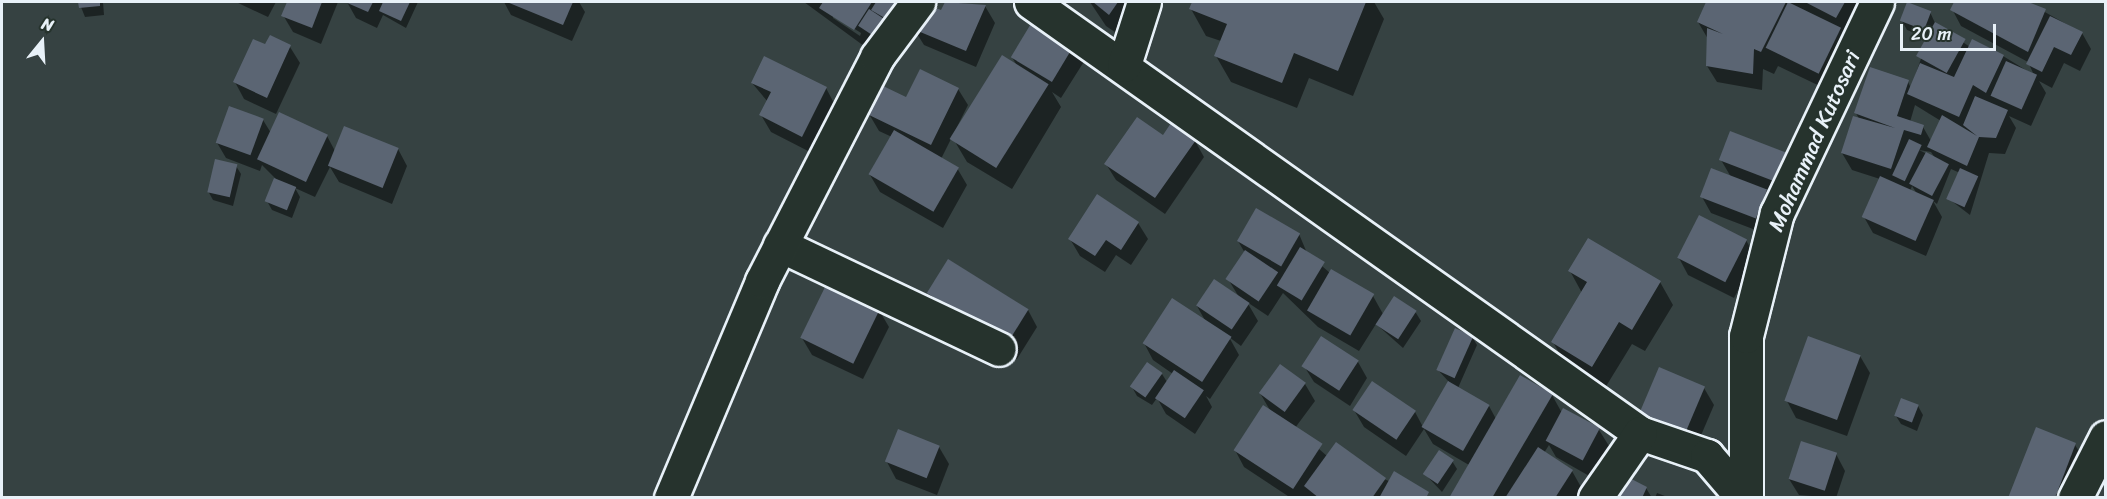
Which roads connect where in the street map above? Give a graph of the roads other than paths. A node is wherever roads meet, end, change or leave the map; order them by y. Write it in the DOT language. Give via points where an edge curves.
graph roads {
  1 [pos="918,2"];
  2 [pos="1031,2"];
  3 [pos="1144,2"];
  4 [pos="1877,2"];
  5 [pos="1124,65"];
  6 [pos="780,245"];
  7 [pos="999,349"];
  8 [pos="1640,433"];
  9 [pos="2106,437"];
  10 [pos="671,498"];
  11 [pos="1594,498"];
  12 [pos="1744,498"];
  13 [pos="2075,498"];
  1 -- 6 [label="street" via="877,57"];
  2 -- 5 [label="street"];
  3 -- 5 [label="street"];
  4 -- 12 [label="street, Mohammad Kutosari" via="1777,213 1746,336"];
  5 -- 8 [label="street"];
  6 -- 7 [label="street"];
  6 -- 10 [label="street"];
  8 -- 11 [label="street"];
  8 -- 12 [label="street" via="1707,456"];
  9 -- 13 [label="street"];
}
